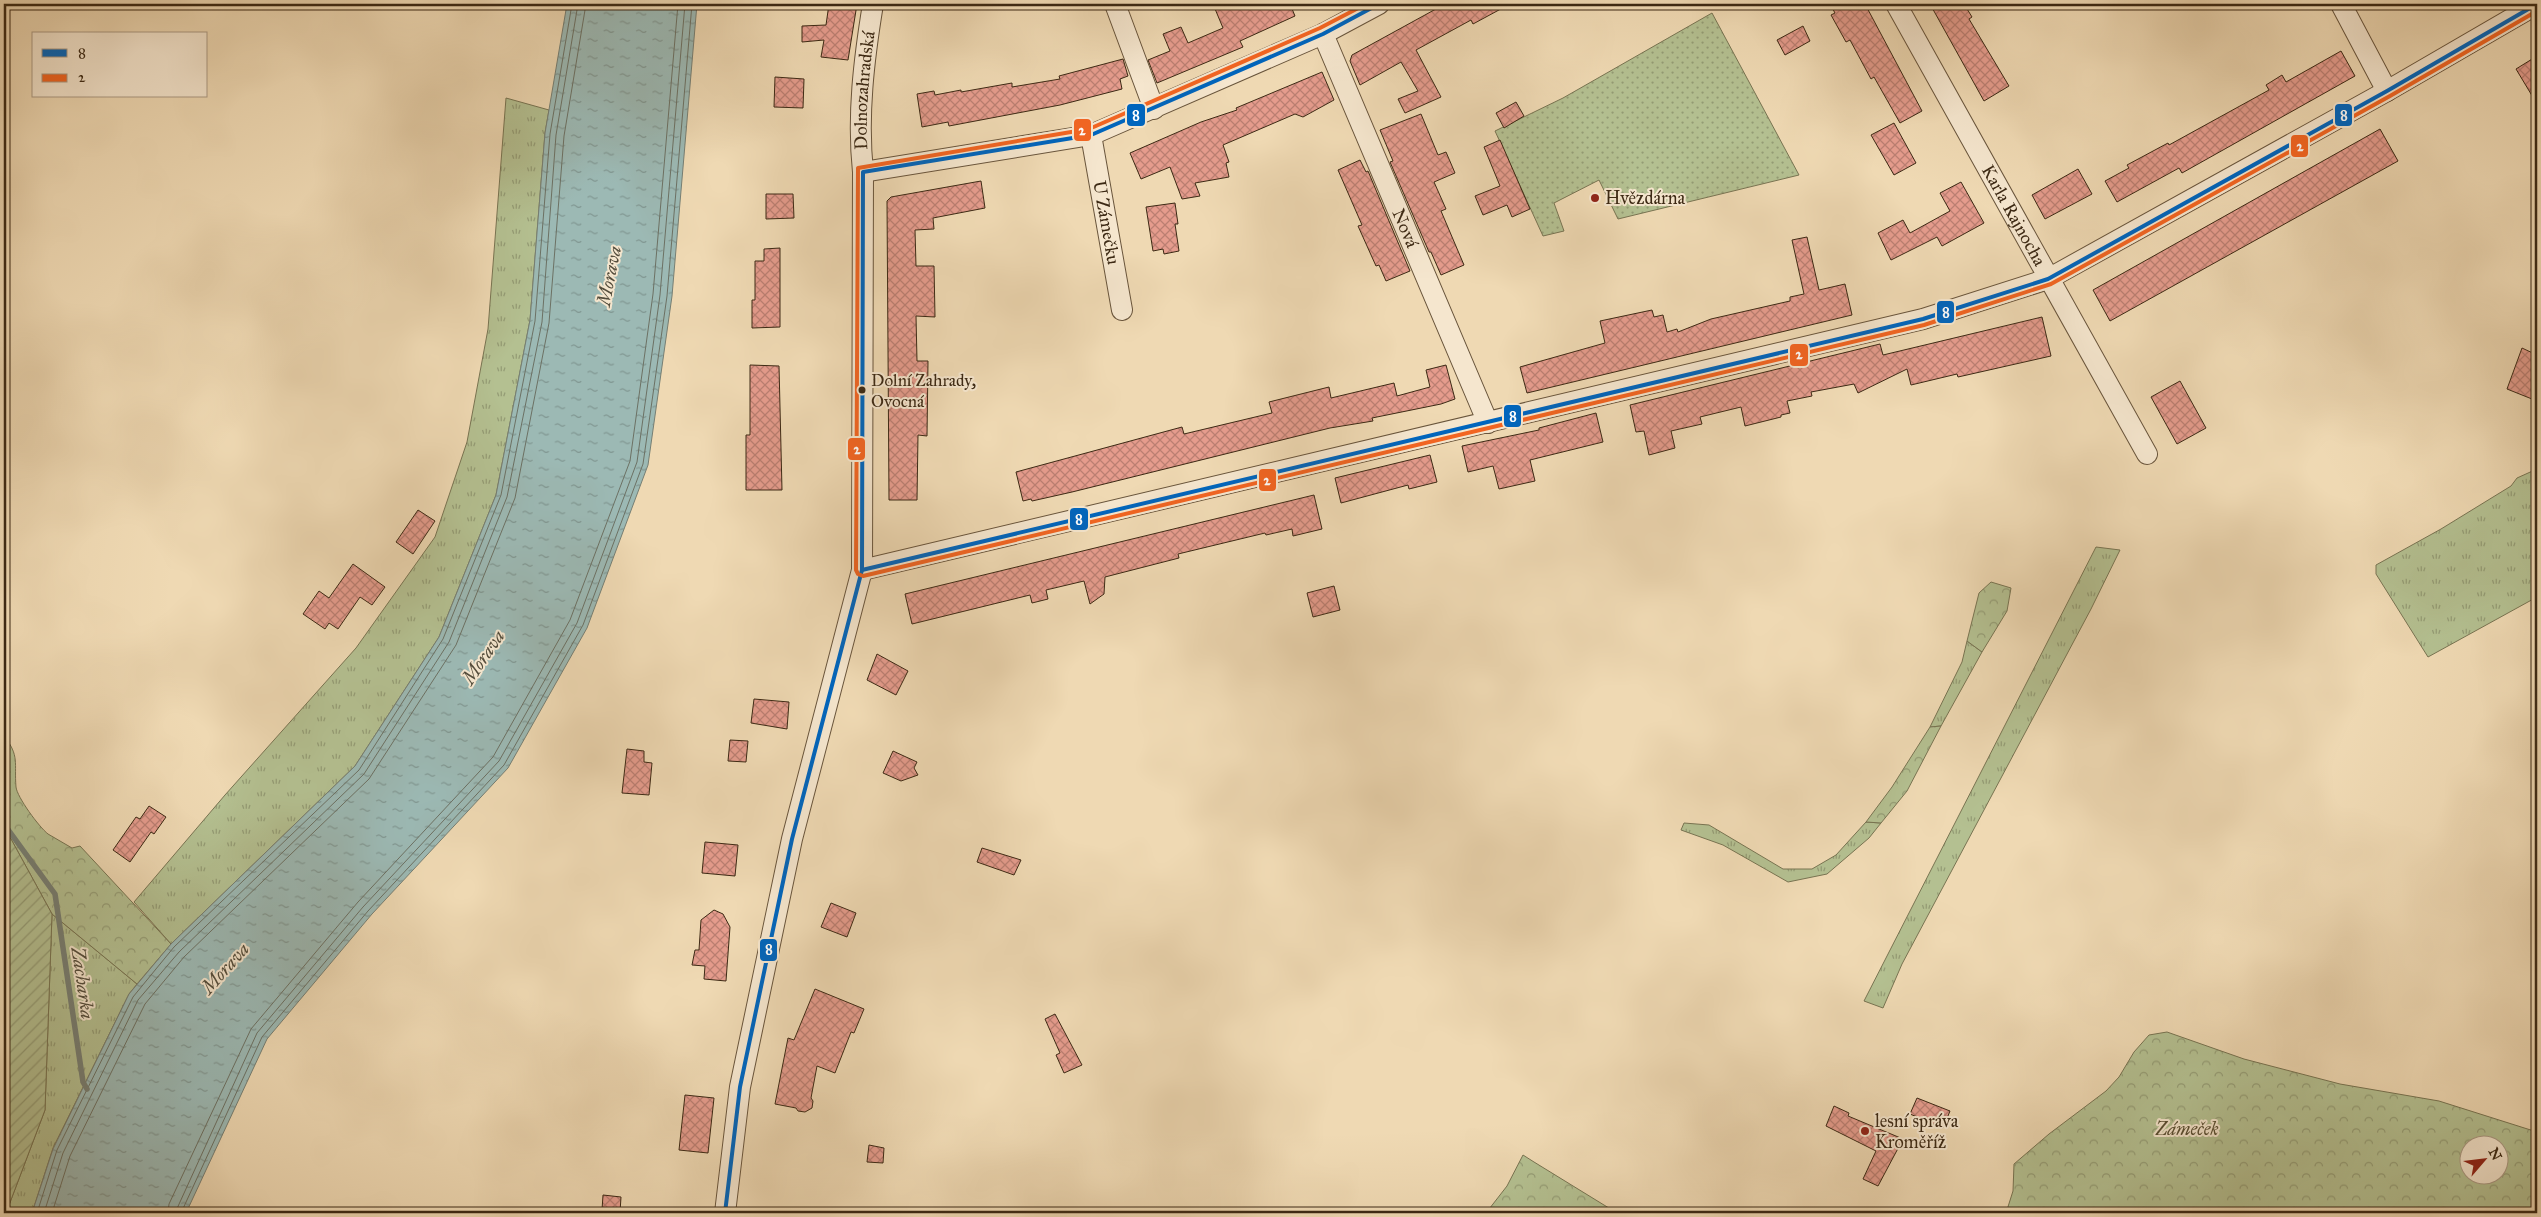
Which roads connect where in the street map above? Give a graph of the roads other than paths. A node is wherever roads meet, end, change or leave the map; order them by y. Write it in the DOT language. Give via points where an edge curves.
graph roads {
  1 [pos="873,4"];
  2 [pos="1114,4"];
  3 [pos="1379,4"];
  4 [pos="1896,4"];
  5 [pos="2341,4"];
  6 [pos="2537,4"];
  7 [pos="1323,34"];
  8 [pos="2387,91"];
  9 [pos="1154,109"];
  10 [pos="1092,135"];
  11 [pos="863,172"];
  12 [pos="2048,279"];
  13 [pos="1122,310"];
  14 [pos="1488,423"];
  15 [pos="2146,454"];
  16 [pos="862,570"];
  17 [pos="724,1213"];
  1 -- 11 [label="street, Dolnozahradská" via="859,134"];
  2 -- 9 [label="street"];
  3 -- 7 [label="street"];
  4 -- 12 [label="street, Karla Rajnocha"];
  5 -- 8 [label="street"];
  6 -- 8 [label="street"];
  7 -- 9 [label="street"];
  7 -- 14 [label="street, Nová"];
  8 -- 12 [label="street"];
  9 -- 10 [label="street"];
  10 -- 11 [label="street"];
  10 -- 13 [label="street, U Zámečku"];
  11 -- 16 [label="street, Dolnozahradská"];
  12 -- 14 [label="street" via="1923,319"];
  12 -- 15 [label="street, Karla Rajnocha"];
  14 -- 16 [label="street"];
  16 -- 17 [label="street, Dolnozahradská" via="792,839 740,1087"];
}
